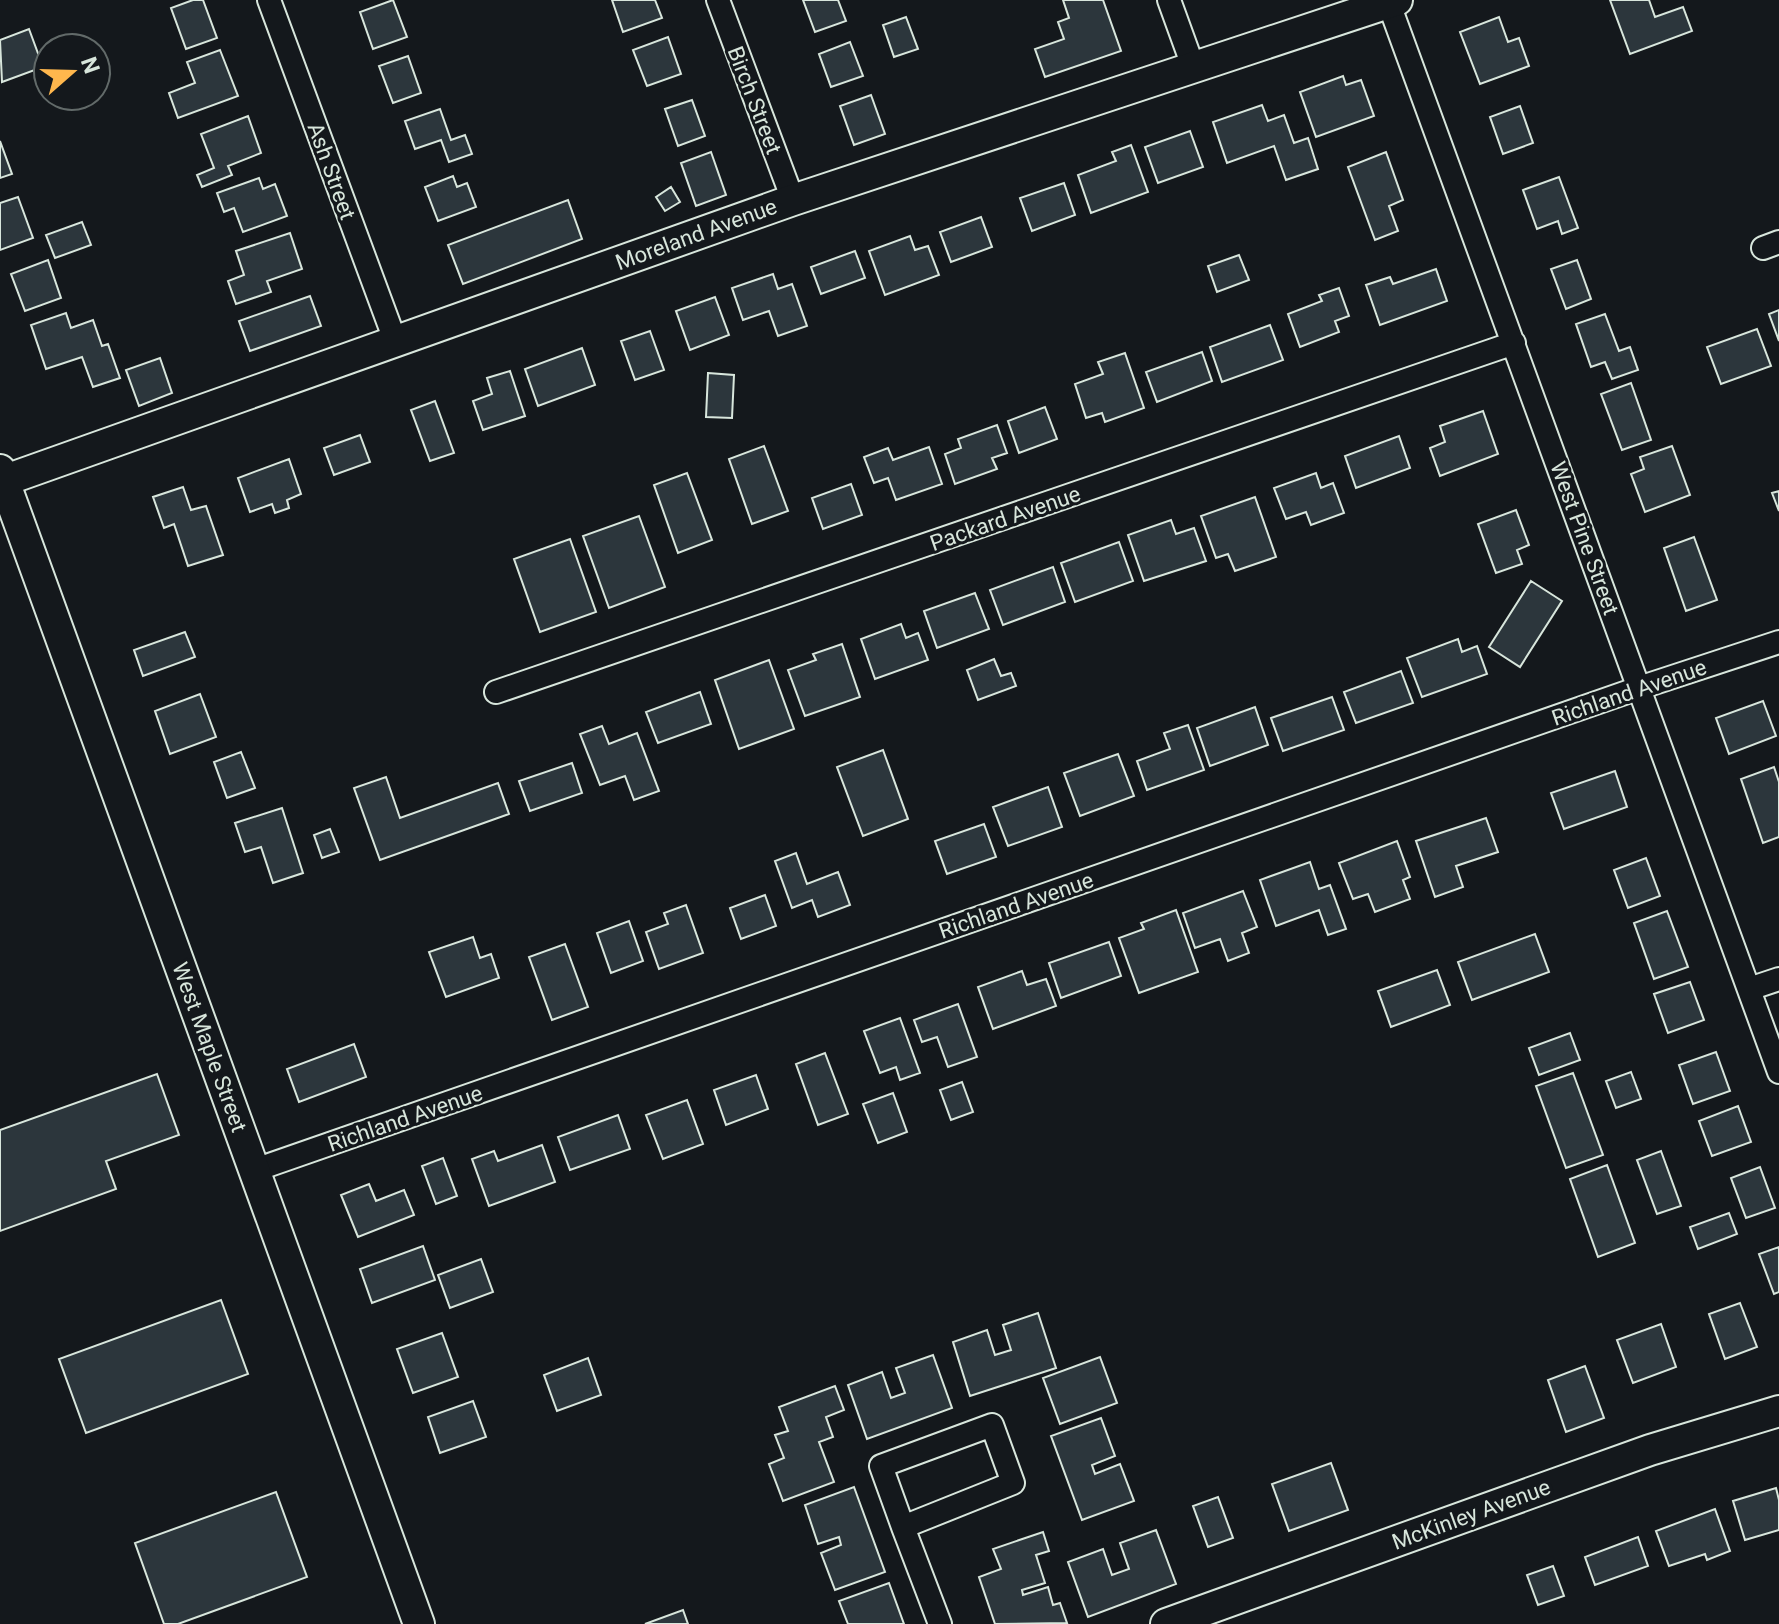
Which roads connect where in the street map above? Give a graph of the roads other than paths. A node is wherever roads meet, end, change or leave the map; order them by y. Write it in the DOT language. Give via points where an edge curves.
graph roads {
  1 [pos="269,0"];
  2 [pos="718,0"];
  3 [pos="1169,0"];
  4 [pos="1393,2"];
  5 [pos="1194,69"];
  6 [pos="793,200"];
  7 [pos="396,343"];
  8 [pos="1514,343"];
  9 [pos="1,478"];
  10 [pos="1779,642"];
  11 [pos="1639,688"];
  12 [pos="496,692"];
  13 [pos="1779,979"];
  14 [pos="1749,989"];
  15 [pos="1779,1072"];
  16 [pos="255,1170"];
  17 [pos="1779,1411"];
  18 [pos="903,1527"];
  19 [pos="419,1624"];
  20 [pos="940,1624"];
  21 [pos="1166,1624"];
  1 -- 7 [label="street, Ash Street"];
  2 -- 6 [label="street, Birch Street"];
  3 -- 5 [label="street"];
  4 -- 5 [label="street, Moreland Avenue"];
  4 -- 8 [label="street, West Pine Street"];
  5 -- 6 [label="street, Moreland Avenue"];
  6 -- 7 [label="street, Moreland Avenue"];
  7 -- 9 [label="street, Moreland Avenue"];
  8 -- 11 [label="street, West Pine Street"];
  8 -- 12 [label="street, Packard Avenue"];
  9 -- 16 [label="street, West Maple Street"];
  10 -- 11 [label="street, Richland Avenue"];
  11 -- 14 [label="street, West Pine Street"];
  11 -- 16 [label="street, Richland Avenue"];
  13 -- 14 [label="street"];
  14 -- 15 [label="street, West Pine Street"];
  16 -- 19 [label="street, West Maple Street"];
  17 -- 21 [label="street, McKinley Avenue" via="1650,1450"];
  18 -- 18 [label="street" via="881,1466 992,1425 1013,1483"];
  18 -- 20 [label="street"];
}
